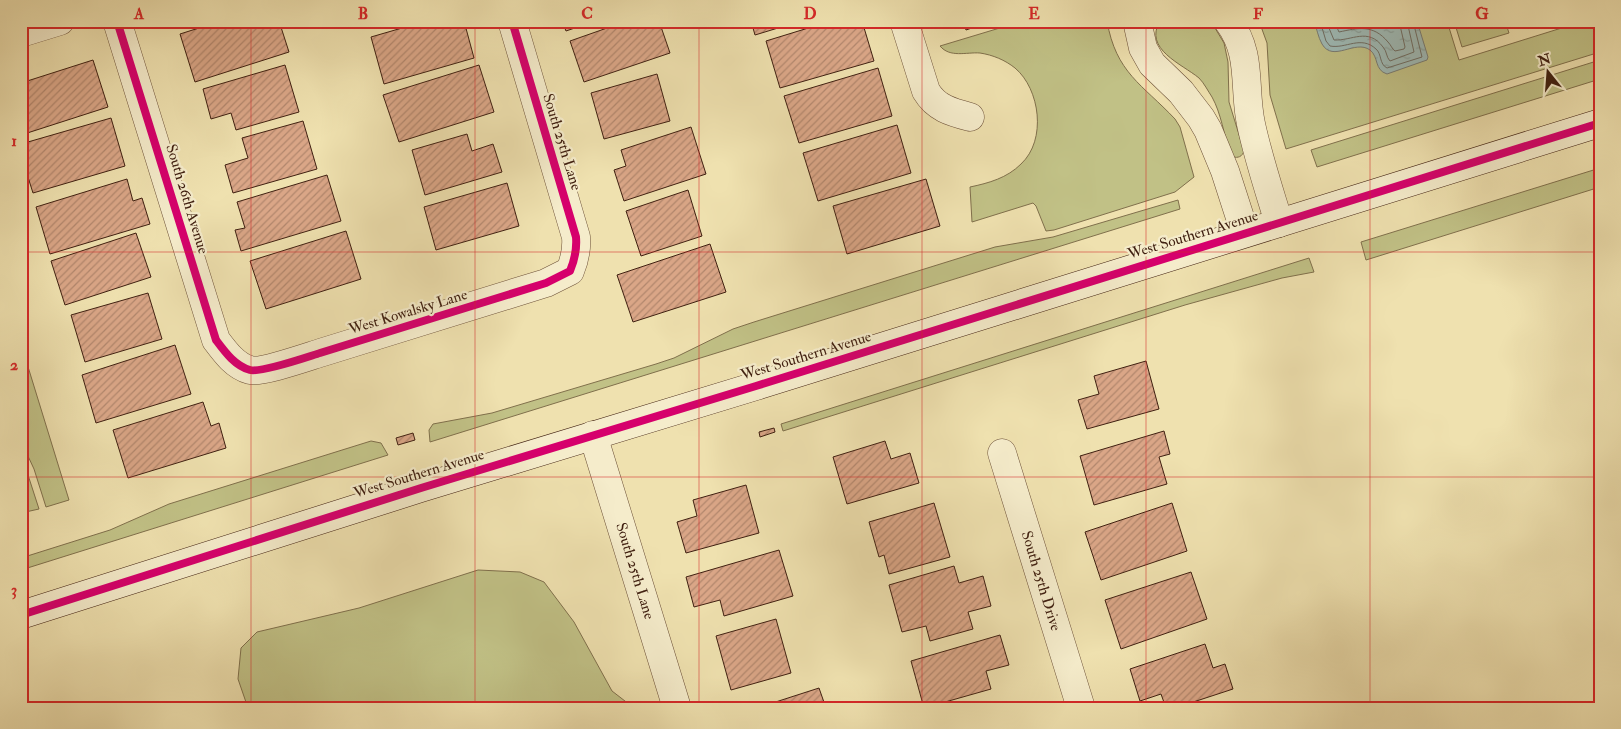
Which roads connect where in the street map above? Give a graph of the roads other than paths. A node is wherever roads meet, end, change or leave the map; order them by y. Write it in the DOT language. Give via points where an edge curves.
graph roads {
  1 [pos="60,21"];
  2 [pos="117,21"];
  3 [pos="512,21"];
  4 [pos="904,21"];
  5 [pos="1137,21"];
  6 [pos="1228,21"];
  7 [pos="21,33"];
  8 [pos="970,117"];
  9 [pos="1600,123"];
  10 [pos="1279,223"];
  11 [pos="1245,233"];
  12 [pos="570,271"];
  13 [pos="251,370"];
  14 [pos="593,435"];
  15 [pos="1002,454"];
  16 [pos="21,615"];
  17 [pos="677,708"];
  18 [pos="1080,708"];
  1 -- 7 [label="street"];
  2 -- 13 [label="street, South 26th Avenue" via="216,340 224,352"];
  3 -- 12 [label="street, South 25th Lane" via="576,237 575,259"];
  4 -- 8 [label="street" via="930,98 944,109"];
  5 -- 11 [label="street" via="1143,48 1152,64 1181,92 1208,130"];
  6 -- 10 [label="street" via="1243,48 1250,123"];
  9 -- 10 [label="street, West Southern Avenue"];
  10 -- 11 [label="street, West Southern Avenue"];
  11 -- 14 [label="street, West Southern Avenue"];
  12 -- 13 [label="street, West Kowalsky Lane" via="546,283 358,342 282,365"];
  14 -- 16 [label="street, West Southern Avenue"];
  14 -- 17 [label="street, South 25th Lane"];
  15 -- 18 [label="street, South 25th Drive"];
}
